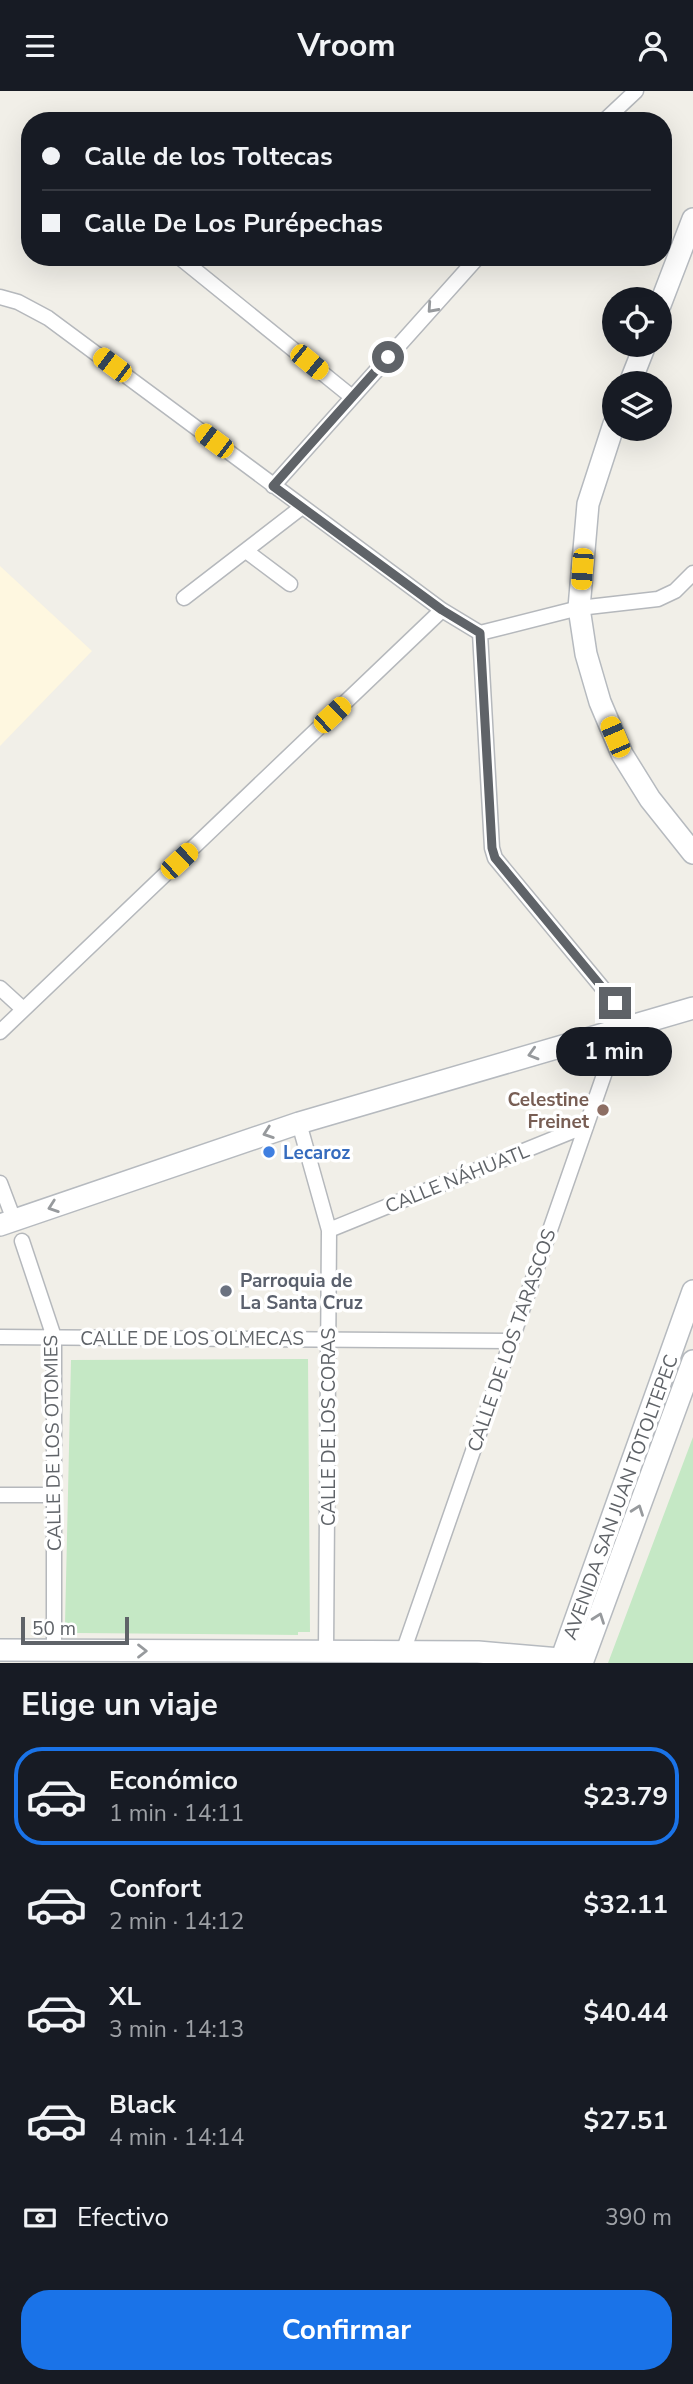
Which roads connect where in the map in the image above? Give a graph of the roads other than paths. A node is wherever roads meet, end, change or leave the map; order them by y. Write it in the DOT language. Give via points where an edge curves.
graph roads {
  1 [pos="636,91"];
  2 [pos="614,112"];
  3 [pos="693,219"];
  4 [pos="689,243"];
  5 [pos="191,266"];
  6 [pos="470,266"];
  7 [pos="668,287"];
  8 [pos="0,297"];
  9 [pos="352,397"];
  10 [pos="609,441"];
  11 [pos="273,486"];
  12 [pos="302,507"];
  13 [pos="246,551"];
  14 [pos="693,573"];
  15 [pos="290,584"];
  16 [pos="184,598"];
  17 [pos="579,608"];
  18 [pos="442,610"];
  19 [pos="480,633"];
  20 [pos="693,853"];
  21 [pos="0,988"];
  22 [pos="693,1008"];
  23 [pos="23,1009"];
  24 [pos="620,1029"];
  25 [pos="0,1032"];
  26 [pos="299,1123"];
  27 [pos="585,1126"];
  28 [pos="0,1183"];
  29 [pos="7,1223"];
  30 [pos="329,1230"];
  31 [pos="22,1241"];
  32 [pos="693,1291"];
  33 [pos="54,1337"];
  34 [pos="0,1338"];
  35 [pos="328,1339"];
  36 [pos="510,1341"];
  37 [pos="693,1361"];
  38 [pos="0,1495"];
  39 [pos="54,1495"];
  40 [pos="0,1650"];
  41 [pos="54,1650"];
  42 [pos="326,1651"];
  43 [pos="403,1652"];
  44 [pos="478,1652"];
  45 [pos="572,1662"];
  46 [pos="508,1663"];
  1 -- 2 [label="street"];
  3 -- 4 [label="main road"];
  4 -- 7 [label="main road"];
  5 -- 9 [label="street"];
  6 -- 9 [label="street, one-way"];
  8 -- 11 [label="street" via="48,318"];
  9 -- 11 [label="street"];
  10 -- 17 [label="main road" via="588,505"];
  11 -- 12 [label="street"];
  12 -- 13 [label="street"];
  12 -- 18 [label="street"];
  13 -- 15 [label="street"];
  13 -- 16 [label="street"];
  14 -- 17 [label="street" via="658,600"];
  17 -- 19 [label="street"];
  17 -- 20 [label="main road" via="600,702 622,754"];
  18 -- 19 [label="street"];
  18 -- 23 [label="street"];
  19 -- 24 [label="street" via="495,858 615,1003"];
  21 -- 23 [label="street"];
  22 -- 24 [label="main road"];
  23 -- 25 [label="street"];
  24 -- 26 [label="main road, one-way"];
  24 -- 27 [label="street, CALLE DE LOS TARASCOS"];
  26 -- 29 [label="main road, one-way"];
  26 -- 30 [label="street, CALLE DE LOS CORAS"];
  27 -- 30 [label="street, CALLE NÁHUATL"];
  27 -- 36 [label="street, CALLE DE LOS TARASCOS"];
  28 -- 29 [label="street"];
  30 -- 35 [label="street, CALLE DE LOS CORAS"];
  31 -- 33 [label="street, CALLE DE LOS OTOMIES"];
  32 -- 45 [label="main road, AVENIDA SAN JUAN TOTOLTEPEC"];
  33 -- 34 [label="street, CALLE DE LOS OLMECAS"];
  33 -- 35 [label="street, CALLE DE LOS OLMECAS"];
  33 -- 39 [label="street, CALLE DE LOS OTOMIES"];
  35 -- 36 [label="street, CALLE DE LOS OLMECAS"];
  35 -- 42 [label="street, CALLE DE LOS CORAS"];
  36 -- 43 [label="street, CALLE DE LOS TARASCOS"];
  45 -- 37 [label="main road, AVENIDA SAN JUAN TOTOLTEPEC, one-way"];
  38 -- 39 [label="street"];
  39 -- 41 [label="street, CALLE DE LOS OTOMIES"];
  40 -- 41 [label="main road"];
  41 -- 42 [label="main road, one-way"];
  42 -- 43 [label="main road"];
  43 -- 44 [label="main road"];
  44 -- 45 [label="main road"];
  44 -- 46 [label="main road"];
}
